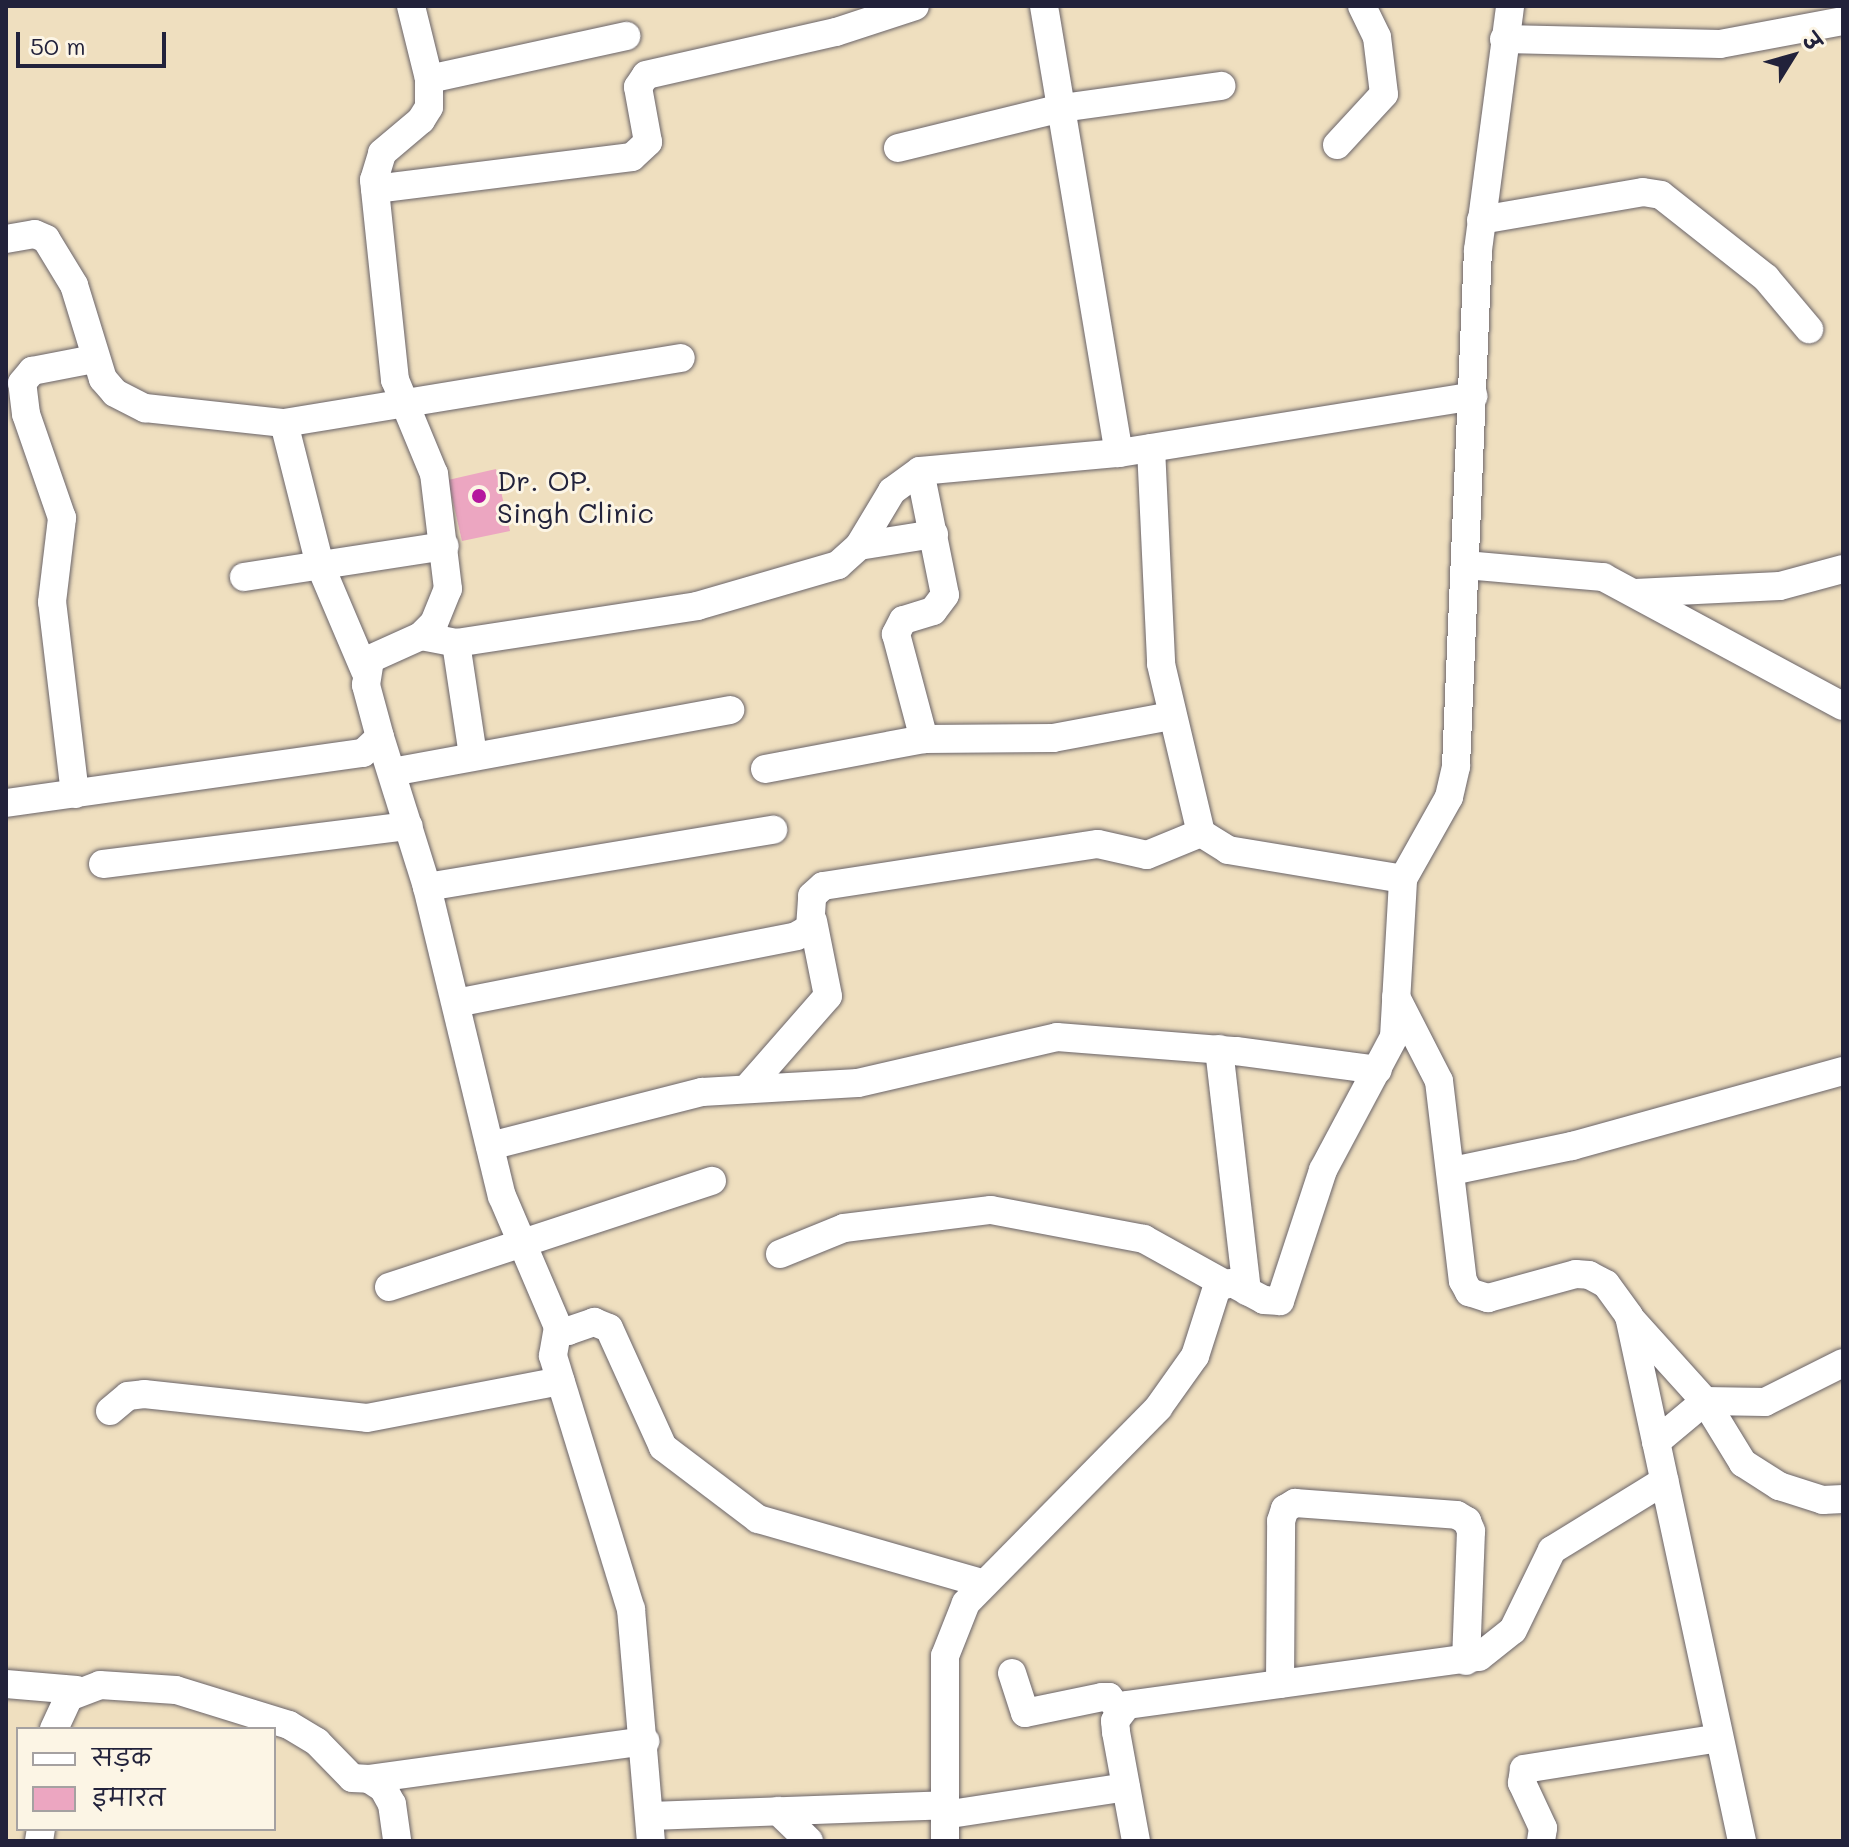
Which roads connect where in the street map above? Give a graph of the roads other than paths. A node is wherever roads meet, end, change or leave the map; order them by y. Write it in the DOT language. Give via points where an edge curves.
graph roads {
  1 [pos="411,6"];
  2 [pos="915,6"];
  3 [pos="1044,6"];
  4 [pos="1510,6"];
  5 [pos="1364,7"];
  6 [pos="833,19"];
  7 [pos="1843,21"];
  8 [pos="626,36"];
  9 [pos="1504,39"];
  10 [pos="429,79"];
  11 [pos="1221,86"];
  12 [pos="1062,108"];
  13 [pos="1337,145"];
  14 [pos="898,148"];
  15 [pos="375,189"];
  16 [pos="1481,220"];
  17 [pos="6,239"];
  18 [pos="1809,329"];
  19 [pos="681,358"];
  20 [pos="94,359"];
  21 [pos="1473,396"];
  22 [pos="402,407"];
  23 [pos="284,423"];
  24 [pos="1151,448"];
  25 [pos="1119,453"];
  26 [pos="920,471"];
  27 [pos="934,534"];
  28 [pos="445,546"];
  29 [pos="859,546"];
  30 [pos="320,565"];
  31 [pos="1465,565"];
  32 [pos="1843,569"];
  33 [pos="244,577"];
  34 [pos="1634,593"];
  35 [pos="421,636"];
  36 [pos="456,643"];
  37 [pos="365,671"];
  38 [pos="1843,706"];
  39 [pos="730,710"];
  40 [pos="1171,716"];
  41 [pos="380,737"];
  42 [pos="924,739"];
  43 [pos="473,756"];
  44 [pos="765,769"];
  45 [pos="392,772"];
  46 [pos="75,794"];
  47 [pos="6,803"];
  48 [pos="409,826"];
  49 [pos="773,830"];
  50 [pos="1201,833"];
  51 [pos="103,864"];
  52 [pos="1403,879"];
  53 [pos="427,887"];
  54 [pos="813,921"];
  55 [pos="1396,997"];
  56 [pos="456,1003"];
  57 [pos="1219,1049"];
  58 [pos="1378,1070"];
  59 [pos="1843,1071"];
  60 [pos="750,1085"];
  61 [pos="490,1146"];
  62 [pos="1452,1171"];
  63 [pos="712,1181"];
  64 [pos="522,1246"];
  65 [pos="780,1254"];
  66 [pos="389,1287"];
  67 [pos="1235,1287"];
  68 [pos="1629,1316"];
  69 [pos="558,1327"];
  70 [pos="1843,1363"];
  71 [pos="561,1381"];
  72 [pos="1705,1401"];
  73 [pos="110,1411"];
  74 [pos="1656,1442"];
  75 [pos="1664,1481"];
  76 [pos="1843,1499"];
  77 [pos="981,1583"];
  78 [pos="1466,1661"];
  79 [pos="1012,1673"];
  80 [pos="6,1684"];
  81 [pos="1280,1684"];
  82 [pos="77,1690"];
  83 [pos="1120,1711"];
  84 [pos="55,1727"];
  85 [pos="1719,1738"];
  86 [pos="645,1741"];
  87 [pos="369,1779"];
  88 [pos="1126,1787"];
  89 [pos="778,1811"];
  90 [pos="945,1820"];
  91 [pos="650,1828"];
  92 [pos="397,1841"];
  93 [pos="809,1841"];
  94 [pos="1136,1841"];
  95 [pos="1541,1841"];
  96 [pos="1742,1841"];
  1 -- 10 [label="street"];
  2 -- 6 [label="street"];
  3 -- 12 [label="street"];
  4 -- 9 [label="street"];
  5 -- 13 [label="street" via="1377,37 1384,94"];
  6 -- 15 [label="street" via="646,75 638,87 648,142 632,157"];
  7 -- 9 [label="street" via="1720,44"];
  8 -- 10 [label="street"];
  9 -- 16 [label="street"];
  10 -- 15 [label="street" via="429,107 382,153 375,164"];
  11 -- 12 [label="street"];
  12 -- 14 [label="street"];
  12 -- 25 [label="street"];
  15 -- 22 [label="street"];
  16 -- 18 [label="street" via="1643,192 1661,195 1766,278"];
  16 -- 21 [label="street"];
  17 -- 20 [label="street" via="35,234 56,253 74,285"];
  19 -- 22 [label="street"];
  20 -- 23 [label="street" via="115,393 145,408"];
  20 -- 46 [label="street" via="32,371 22,383 26,414 62,518 52,602"];
  21 -- 24 [label="street"];
  21 -- 31 [label="street"];
  22 -- 23 [label="street"];
  22 -- 28 [label="street" via="434,474"];
  23 -- 30 [label="street"];
  24 -- 25 [label="street"];
  24 -- 40 [label="street" via="1159,641"];
  25 -- 26 [label="street"];
  26 -- 27 [label="street"];
  26 -- 29 [label="street" via="892,491"];
  27 -- 29 [label="street"];
  27 -- 42 [label="street" via="945,595 933,611 903,620 896,634"];
  28 -- 30 [label="street"];
  28 -- 35 [label="street" via="448,589 434,623"];
  29 -- 36 [label="street" via="838,565 697,606"];
  30 -- 33 [label="street"];
  30 -- 37 [label="street"];
  31 -- 34 [label="street" via="1594,574"];
  31 -- 52 [label="street" via="1454,782"];
  32 -- 34 [label="street" via="1780,586"];
  34 -- 38 [label="street"];
  35 -- 36 [label="street"];
  35 -- 37 [label="street" via="379,652"];
  36 -- 43 [label="street"];
  37 -- 41 [label="street"];
  39 -- 43 [label="street"];
  40 -- 42 [label="street" via="1053,738"];
  40 -- 50 [label="street"];
  41 -- 45 [label="street"];
  41 -- 46 [label="street" via="363,753"];
  42 -- 44 [label="street"];
  43 -- 45 [label="street"];
  45 -- 48 [label="street"];
  46 -- 47 [label="street"];
  48 -- 51 [label="street"];
  48 -- 53 [label="street"];
  49 -- 53 [label="street"];
  50 -- 52 [label="street" via="1228,850"];
  50 -- 54 [label="street" via="1147,855 1098,844 823,886 812,896"];
  52 -- 55 [label="street"];
  53 -- 56 [label="street"];
  54 -- 56 [label="street" via="796,936"];
  54 -- 60 [label="street" via="828,996"];
  55 -- 58 [label="street" via="1394,1037"];
  55 -- 62 [label="street" via="1434,1061"];
  56 -- 61 [label="street"];
  57 -- 58 [label="street"];
  57 -- 60 [label="street" via="1057,1037 858,1083"];
  57 -- 67 [label="street"];
  58 -- 67 [label="street" via="1323,1170 1280,1301"];
  59 -- 62 [label="street" via="1572,1146"];
  60 -- 61 [label="street" via="702,1092"];
  61 -- 64 [label="street"];
  62 -- 68 [label="street" via="1463,1281 1469,1292 1488,1298 1589,1275 1606,1284"];
  63 -- 64 [label="street"];
  64 -- 66 [label="street"];
  64 -- 69 [label="street"];
  65 -- 67 [label="street" via="844,1228 991,1210 1144,1239"];
  67 -- 77 [label="street" via="1212,1294 1195,1356 1141,1428"];
  68 -- 72 [label="street"];
  68 -- 74 [label="street"];
  69 -- 71 [label="street" via="552,1345"];
  69 -- 77 [label="street" via="568,1331 594,1322 609,1328 663,1447 758,1519"];
  70 -- 72 [label="street" via="1765,1402"];
  71 -- 73 [label="street" via="367,1418 144,1394 128,1396"];
  71 -- 86 [label="street" via="627,1589"];
  72 -- 74 [label="street"];
  72 -- 76 [label="street" via="1732,1450 1758,1475 1823,1500"];
  74 -- 75 [label="street"];
  75 -- 78 [label="street" via="1552,1550 1513,1630 1490,1652"];
  75 -- 85 [label="street"];
  77 -- 90 [label="street" via="952,1630 945,1656"];
  78 -- 81 [label="street"];
  78 -- 81 [label="street" via="1471,1531 1467,1521 1457,1515 1295,1503 1285,1509 1281,1521"];
  79 -- 83 [label="street" via="1025,1713 1102,1697 1109,1697"];
  80 -- 82 [label="street"];
  81 -- 83 [label="street" via="1144,1700"];
  82 -- 84 [label="street" via="63,1704"];
  82 -- 87 [label="street" via="100,1685 168,1689 275,1721 309,1735 352,1778"];
  83 -- 88 [label="street" via="1116,1732"];
  85 -- 95 [label="street" via="1524,1769 1522,1783 1543,1828"];
  85 -- 96 [label="street"];
  86 -- 87 [label="street"];
  86 -- 91 [label="street"];
  87 -- 92 [label="street" via="389,1796"];
  88 -- 90 [label="street"];
  88 -- 94 [label="street"];
  89 -- 90 [label="street"];
  89 -- 91 [label="street"];
  89 -- 93 [label="street"];
}
